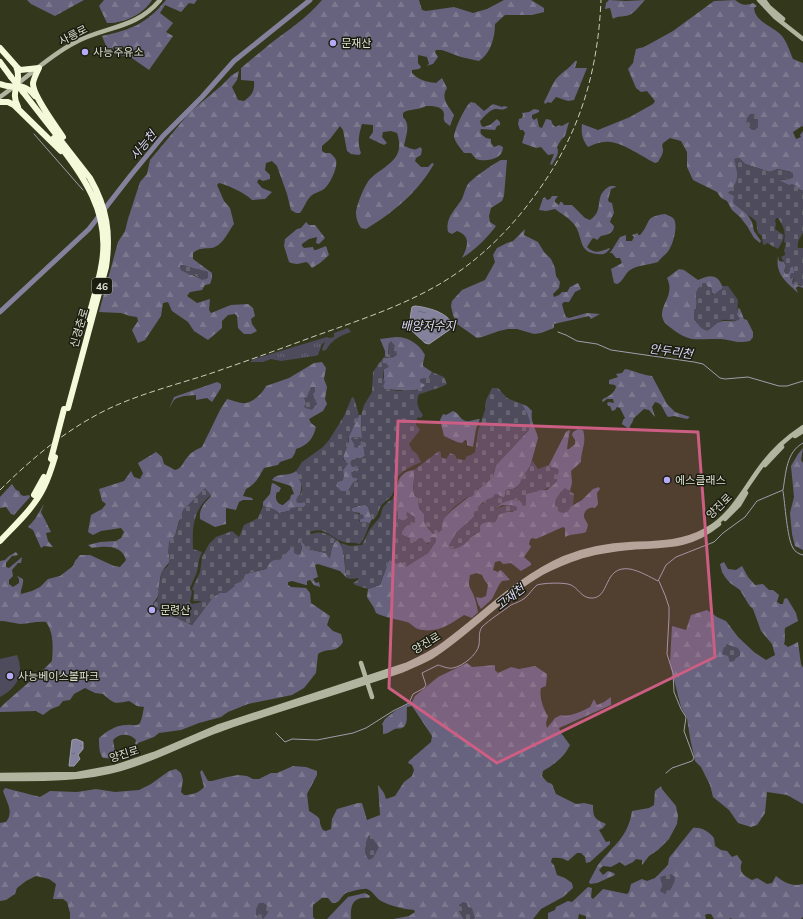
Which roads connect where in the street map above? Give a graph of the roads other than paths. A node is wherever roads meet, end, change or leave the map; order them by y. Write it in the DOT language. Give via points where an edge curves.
graph roads {
  1 [pos="160,0"];
  2 [pos="759,0"];
  3 [pos="764,0"];
  4 [pos="803,35"];
  5 [pos="803,39"];
  6 [pos="0,48"];
  7 [pos="0,62"];
  8 [pos="16,66"];
  9 [pos="0,68"];
  10 [pos="39,68"];
  11 [pos="10,78"];
  12 [pos="0,84"];
  13 [pos="17,85"];
  14 [pos="21,93"];
  15 [pos="0,98"];
  16 [pos="38,98"];
  17 [pos="0,102"];
  18 [pos="20,110"];
  19 [pos="67,156"];
  20 [pos="77,161"];
  21 [pos="84,340"];
  22 [pos="803,427"];
  23 [pos="803,431"];
  24 [pos="53,458"];
  25 [pos="0,535"];
  26 [pos="0,541"];
  27 [pos="361,663"];
  28 [pos="367,680"];
  29 [pos="372,697"];
  30 [pos="0,775"];
  31 [pos="0,779"];
  1 -- 10 [label="main road, 사릉로" via="139,18 80,39"];
  2 -- 5 [label="main road" via="775,18"];
  3 -- 4 [label="main road" via="779,17"];
  6 -- 8 [label="highway"];
  7 -- 11 [label="highway, 신경춘로 / 46"];
  8 -- 10 [label="highway" via="20,70"];
  8 -- 13 [label="highway"];
  9 -- 11 [label="highway, 신경춘로 / 46"];
  10 -- 13 [label="main road, 사릉로"];
  10 -- 16 [label="highway" via="33,83"];
  11 -- 14 [label="highway, 신경춘로 / 46"];
  12 -- 13 [label="highway" via="8,87"];
  13 -- 15 [label="main road, 사릉로"];
  13 -- 16 [label="highway" via="28,89"];
  13 -- 18 [label="highway" via="14,97"];
  14 -- 19 [label="highway, 신경춘로 / 46"];
  14 -- 20 [label="highway, 신경춘로 / 46"];
  16 -- 20 [label="highway"];
  17 -- 18 [label="highway" via="11,103"];
  18 -- 19 [label="highway"];
  19 -- 21 [label="highway, 신경춘로 / 46" via="94,198 103,240 99,278"];
  20 -- 21 [label="highway, 신경춘로 / 46" via="98,192 104,206 109,233 106,267"];
  21 -- 24 [label="highway, 신경춘로 / 46, bridge"];
  22 -- 28 [label="main road, 양진로" via="771,454 736,502 718,522 706,530 673,542 607,546 584,551 547,566 520,583 431,652"];
  23 -- 28 [label="main road, 양진로" via="785,444 768,462 739,505 710,531 694,540 671,546 626,548 590,554 553,568 516,590 429,658 403,670"];
  24 -- 25 [label="highway, 신경춘로 / 46" via="42,483 28,505"];
  24 -- 26 [label="highway, 신경춘로 / 46" via="44,487 36,501"];
  27 -- 28 [label="main road"];
  28 -- 29 [label="main road"];
  28 -- 30 [label="main road, 양진로" via="217,727 154,754 115,767 76,774"];
  28 -- 31 [label="main road, 양진로" via="226,727 162,755 121,769 73,778"];
}
